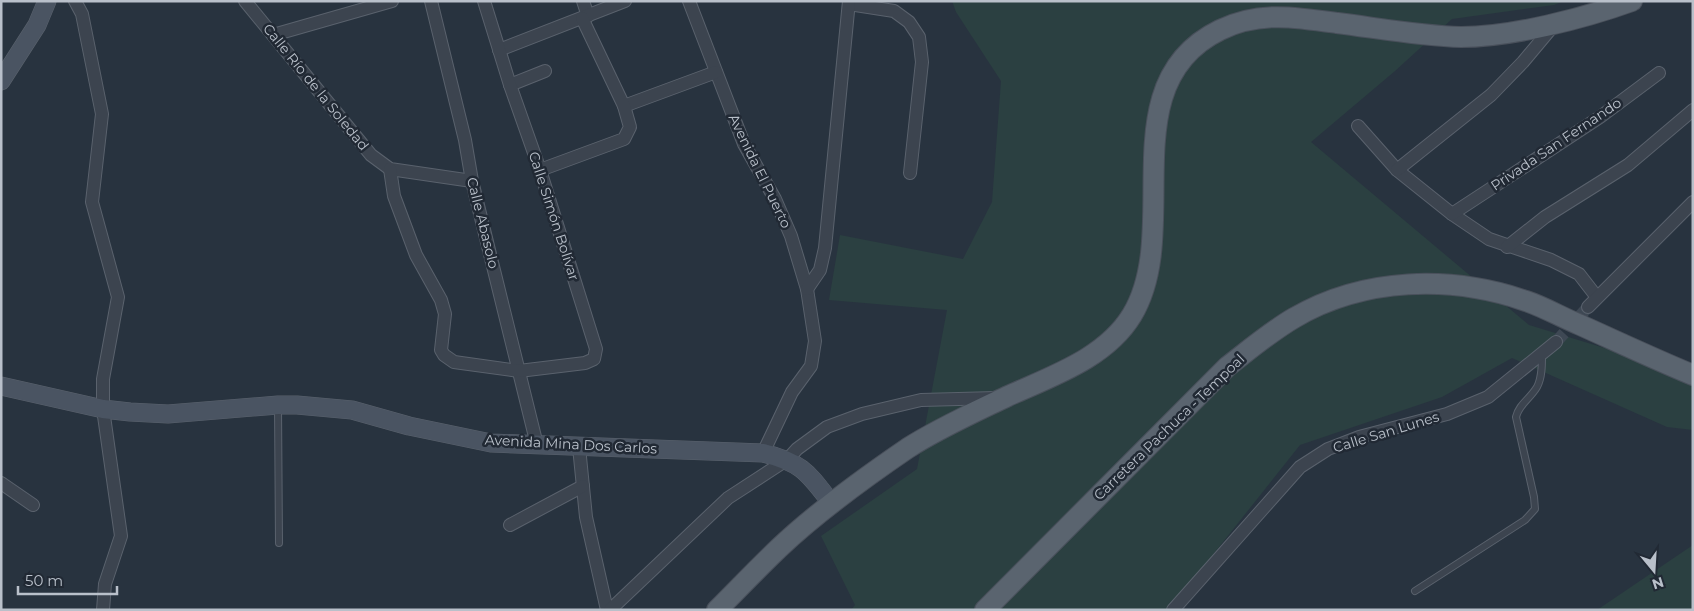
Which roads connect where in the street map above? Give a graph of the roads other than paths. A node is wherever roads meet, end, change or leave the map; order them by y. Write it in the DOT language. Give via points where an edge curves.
graph roads {
  1 [pos="46,1"];
  2 [pos="76,1"];
  3 [pos="245,1"];
  4 [pos="392,1"];
  5 [pos="431,1"];
  6 [pos="484,1"];
  7 [pos="583,1"];
  8 [pos="624,1"];
  9 [pos="689,1"];
  10 [pos="1632,1"];
  11 [pos="849,3"];
  12 [pos="585,17"];
  13 [pos="1556,23"];
  14 [pos="273,35"];
  15 [pos="499,50"];
  16 [pos="545,71"];
  17 [pos="716,72"];
  18 [pos="1659,73"];
  19 [pos="1,81"];
  20 [pos="510,84"];
  21 [pos="624,106"];
  22 [pos="1693,110"];
  23 [pos="1358,126"];
  24 [pos="390,169"];
  25 [pos="540,170"];
  26 [pos="1397,170"];
  27 [pos="910,173"];
  28 [pos="472,181"];
  29 [pos="1693,202"];
  30 [pos="1452,214"];
  31 [pos="1507,247"];
  32 [pos="806,289"];
  33 [pos="1596,296"];
  34 [pos="1588,307"];
  35 [pos="1556,342"];
  36 [pos="1542,355"];
  37 [pos="519,371"];
  38 [pos="1693,375"];
  39 [pos="1,386"];
  40 [pos="1005,398"];
  41 [pos="278,404"];
  42 [pos="103,409"];
  43 [pos="537,445"];
  44 [pos="579,447"];
  45 [pos="763,453"];
  46 [pos="788,459"];
  47 [pos="1,483"];
  48 [pos="583,486"];
  49 [pos="832,504"];
  50 [pos="33,505"];
  51 [pos="510,525"];
  52 [pos="278,543"];
  53 [pos="781,546"];
  54 [pos="1414,591"];
  55 [pos="102,610"];
  56 [pos="609,610"];
  57 [pos="717,610"];
  58 [pos="737,610"];
  59 [pos="985,610"];
  60 [pos="1173,610"];
  1 -- 19 [label="street" via="37,25"];
  2 -- 42 [label="street" via="82,14 102,114 92,202 118,297 103,379"];
  3 -- 14 [label="street, Calle Río de la Soledad"];
  4 -- 14 [label="street"];
  5 -- 28 [label="street, Calle Abasolo"];
  6 -- 15 [label="street, Calle Simón Bolívar"];
  7 -- 12 [label="street"];
  8 -- 12 [label="street"];
  9 -- 17 [label="street, Avenida El Puerto"];
  10 -- 13 [label="main road"];
  11 -- 27 [label="street" via="894,11 909,22 919,37 922,62"];
  11 -- 32 [label="street" via="825,248 820,270"];
  12 -- 15 [label="street"];
  12 -- 21 [label="street"];
  13 -- 26 [label="street" via="1491,95"];
  13 -- 40 [label="main road" via="1499,35 1459,37 1286,16 1246,19 1218,31 1192,48 1174,71 1155,125 1151,252 1146,286 1131,316 1106,344 1079,363"];
  14 -- 24 [label="street, Calle Río de la Soledad" via="371,155"];
  15 -- 20 [label="street, Calle Simón Bolívar"];
  16 -- 20 [label="street"];
  17 -- 21 [label="street"];
  17 -- 32 [label="street, Avenida El Puerto" via="744,144 775,198 791,236"];
  18 -- 30 [label="street, Privada San Fernando" via="1600,117"];
  20 -- 25 [label="street, Calle Simón Bolívar"];
  21 -- 25 [label="street" via="630,128 624,139"];
  22 -- 31 [label="street" via="1628,165 1546,217"];
  23 -- 26 [label="street"];
  24 -- 28 [label="street"];
  24 -- 37 [label="street, Calle Simón Bolívar" via="394,196 416,255 441,300 445,314 441,350 454,362"];
  25 -- 37 [label="street, Calle Simón Bolívar" via="596,349 594,358 585,363"];
  26 -- 30 [label="street"];
  28 -- 37 [label="street, Calle Abasolo"];
  29 -- 33 [label="street"];
  30 -- 31 [label="street"];
  31 -- 33 [label="street" via="1551,260 1579,274"];
  32 -- 45 [label="street, Avenida El Puerto" via="815,341 811,366 792,392"];
  33 -- 34 [label="street"];
  35 -- 36 [label="street, Calle San Lunes"];
  36 -- 54 [label="lane" via="1537,386 1518,408 1516,417 1535,509 1525,520"];
  36 -- 60 [label="street, Calle San Lunes" via="1488,397 1447,414 1359,437 1328,449 1300,467"];
  37 -- 43 [label="street, Calle Abasolo"];
  38 -- 59 [label="main road, Carretera Pachuca - Tempoal" via="1527,302 1489,290 1412,283 1375,288 1337,299 1296,317 1264,337 1227,367"];
  39 -- 42 [label="street, Avenida Mina Dos Carlos"];
  40 -- 46 [label="street" via="921,400 862,414 827,427"];
  40 -- 49 [label="main road" via="911,446"];
  41 -- 42 [label="street, Avenida Mina Dos Carlos" via="168,414"];
  41 -- 43 [label="street, Avenida Mina Dos Carlos" via="352,410 491,443"];
  41 -- 52 [label="lane"];
  42 -- 55 [label="street" via="121,536 105,584"];
  43 -- 44 [label="street, Avenida Mina Dos Carlos"];
  44 -- 45 [label="street, Avenida Mina Dos Carlos"];
  44 -- 48 [label="street"];
  45 -- 46 [label="street, Avenida Mina Dos Carlos"];
  46 -- 49 [label="street, Avenida Mina Dos Carlos" via="808,473"];
  46 -- 56 [label="street" via="728,498"];
  47 -- 50 [label="street"];
  48 -- 51 [label="street"];
  48 -- 56 [label="street" via="586,518"];
  49 -- 53 [label="main road"];
  53 -- 57 [label="main road"];
  53 -- 58 [label="main road" via="761,583"];
}
